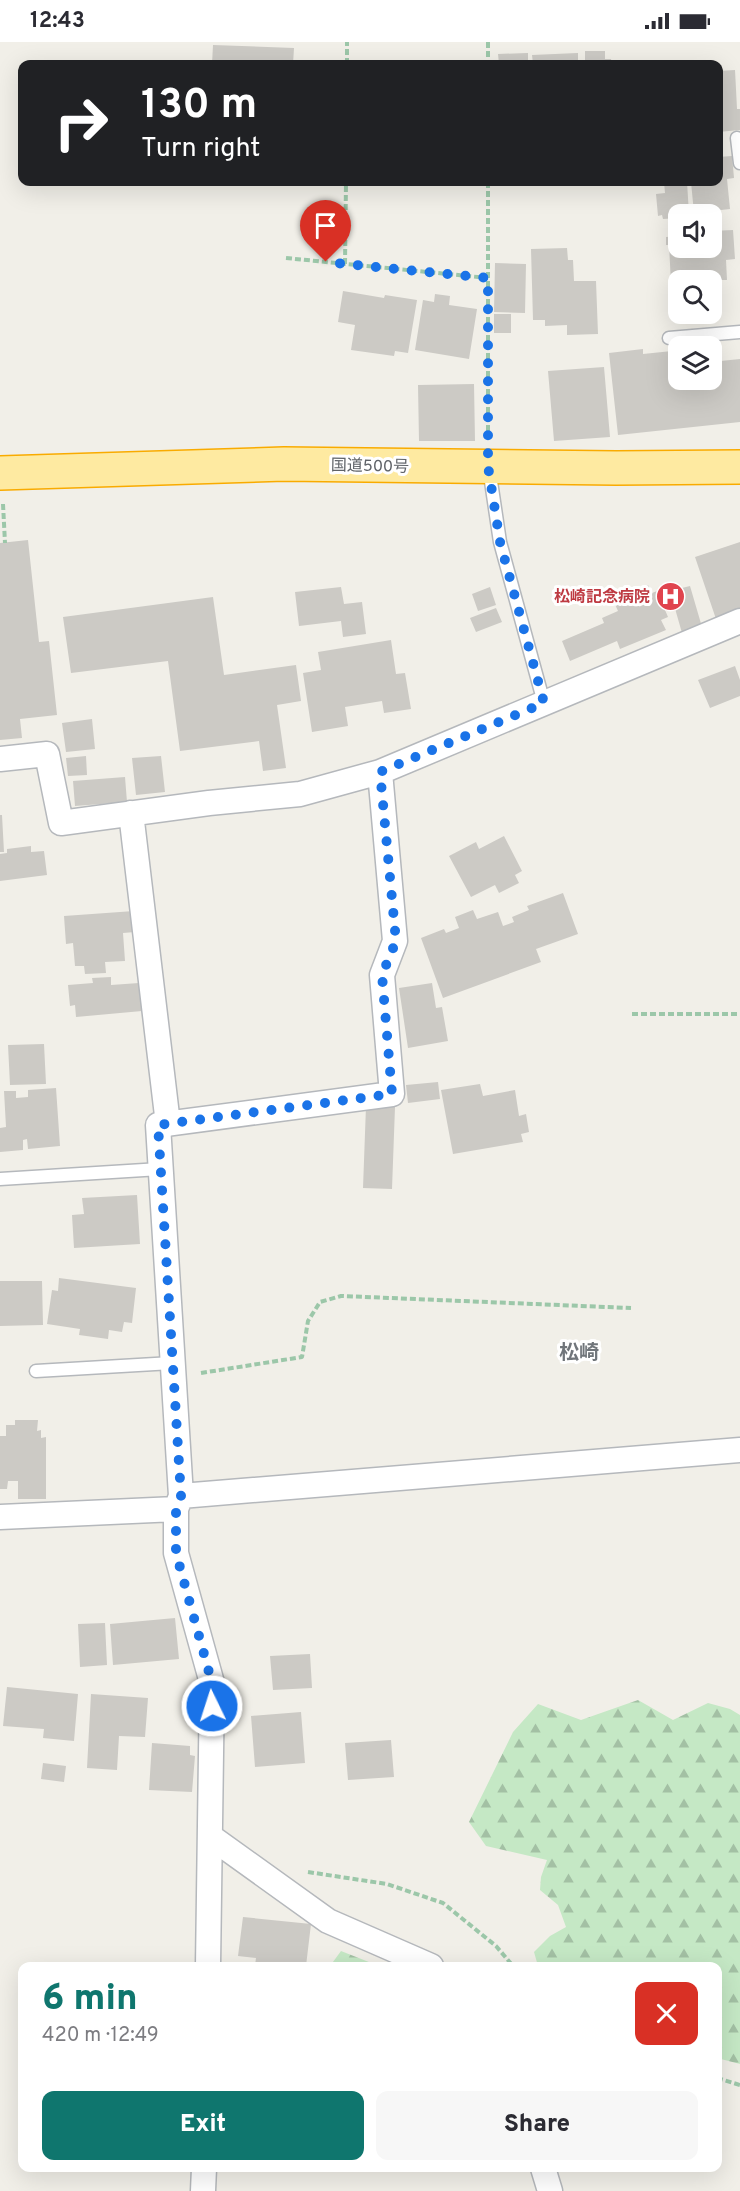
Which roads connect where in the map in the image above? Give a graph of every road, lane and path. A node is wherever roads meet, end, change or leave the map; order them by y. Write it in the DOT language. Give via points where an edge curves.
graph roads {
  1 [pos="348,42"];
  2 [pos="488,42"];
  3 [pos="347,60"];
  4 [pos="488,60"];
  5 [pos="737,138"];
  6 [pos="740,163"];
  7 [pos="346,186"];
  8 [pos="488,186"];
  9 [pos="286,258"];
  10 [pos="345,264"];
  11 [pos="488,278"];
  12 [pos="740,332"];
  13 [pos="693,336"];
  14 [pos="488,466"];
  15 [pos="740,467"];
  16 [pos="0,473"];
  17 [pos="740,621"];
  18 [pos="544,703"];
  19 [pos="0,759"];
  20 [pos="380,772"];
  21 [pos="130,813"];
  22 [pos="632,1014"];
  23 [pos="740,1014"];
  24 [pos="168,1124"];
  25 [pos="160,1169"];
  26 [pos="0,1179"];
  27 [pos="630,1308"];
  28 [pos="173,1370"];
  29 [pos="36,1371"];
  30 [pos="740,1450"];
  31 [pos="178,1503"];
  32 [pos="0,1517"];
  33 [pos="211,1837"];
  34 [pos="253,1866"];
  35 [pos="208,1962"];
  36 [pos="421,1962"];
  37 [pos="510,1962"];
  38 [pos="722,2080"];
  39 [pos="740,2085"];
  40 [pos="204,2172"];
  41 [pos="544,2172"];
  42 [pos="203,2191"];
  43 [pos="550,2191"];
  1 -- 3 [label="path"];
  2 -- 4 [label="path"];
  5 -- 6 [label="lane"];
  7 -- 10 [label="path"];
  8 -- 11 [label="path"];
  9 -- 10 [label="path"];
  10 -- 11 [label="path"];
  11 -- 14 [label="path"];
  12 -- 13 [label="lane"];
  14 -- 15 [label="highway, 国道500号"];
  14 -- 16 [label="highway, 国道500号" via="284,464"];
  14 -- 18 [label="lane" via="500,542"];
  17 -- 18 [label="street"];
  18 -- 20 [label="street"];
  19 -- 21 [label="street" via="47,754 61,823"];
  20 -- 21 [label="street" via="300,794"];
  20 -- 24 [label="street" via="396,941 382,975 392,1094"];
  21 -- 24 [label="street"];
  22 -- 23 [label="path"];
  24 -- 25 [label="street" via="158,1125"];
  25 -- 26 [label="lane"];
  25 -- 28 [label="street"];
  27 -- 28 [label="path" via="341,1296 320,1302 308,1321 302,1357"];
  28 -- 29 [label="lane"];
  28 -- 31 [label="street"];
  30 -- 31 [label="street"];
  31 -- 32 [label="street"];
  31 -- 33 [label="street" via="176,1553 212,1683"];
  33 -- 34 [label="street"];
  33 -- 35 [label="street"];
  34 -- 36 [label="street" via="328,1921"];
  34 -- 37 [label="path" via="387,1884 443,1904 496,1946"];
  38 -- 39 [label="path"];
  40 -- 42 [label="street"];
  41 -- 43 [label="street"];
}
